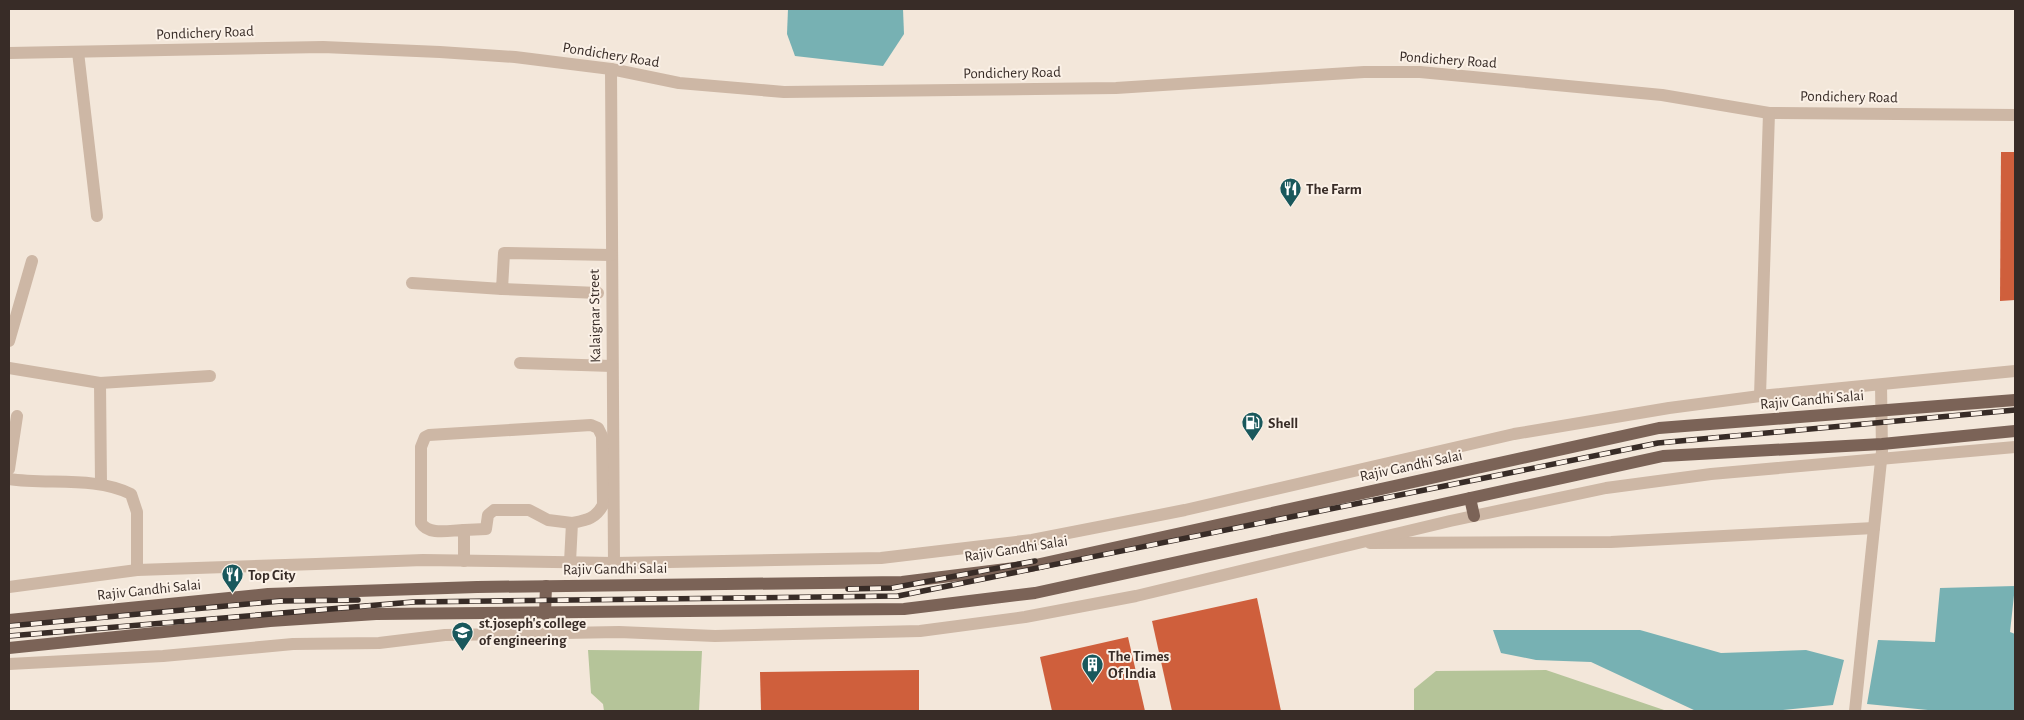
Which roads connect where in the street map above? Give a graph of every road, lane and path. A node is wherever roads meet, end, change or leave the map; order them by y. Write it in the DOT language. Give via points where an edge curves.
graph roads {
  1 [pos="78,52"];
  2 [pos="9,53"];
  3 [pos="611,69"];
  4 [pos="1769,113"];
  5 [pos="2015,115"];
  6 [pos="97,216"];
  7 [pos="610,255"];
  8 [pos="32,261"];
  9 [pos="412,283"];
  10 [pos="502,289"];
  11 [pos="598,293"];
  12 [pos="9,341"];
  13 [pos="520,362"];
  14 [pos="612,366"];
  15 [pos="9,368"];
  16 [pos="2015,371"];
  17 [pos="210,376"];
  18 [pos="100,383"];
  19 [pos="1881,385"];
  20 [pos="1760,396"];
  21 [pos="2015,400"];
  22 [pos="1882,410"];
  23 [pos="17,416"];
  24 [pos="2015,431"];
  25 [pos="1882,444"];
  26 [pos="2015,447"];
  27 [pos="1881,459"];
  28 [pos="9,469"];
  29 [pos="9,479"];
  30 [pos="101,484"];
  31 [pos="1470,498"];
  32 [pos="1474,516"];
  33 [pos="572,524"];
  34 [pos="1874,528"];
  35 [pos="464,530"];
  36 [pos="1356,543"];
  37 [pos="464,561"];
  38 [pos="570,562"];
  39 [pos="614,563"];
  40 [pos="137,570"];
  41 [pos="546,586"];
  42 [pos="9,587"];
  43 [pos="545,614"];
  44 [pos="9,620"];
  45 [pos="9,648"];
  46 [pos="9,664"];
  47 [pos="1855,711"];
  1 -- 2 [label="street, Pondichery Road"];
  1 -- 3 [label="street, Pondichery Road" via="322,46 496,56"];
  1 -- 6 [label="street"];
  3 -- 4 [label="street, Pondichery Road" via="679,83 784,92 1116,88 1364,72 1420,72 1662,95"];
  3 -- 7 [label="street, Kalaignar Street"];
  4 -- 5 [label="street, Pondichery Road"];
  4 -- 20 [label="street"];
  7 -- 10 [label="street" via="504,253"];
  7 -- 14 [label="street, Kalaignar Street"];
  8 -- 12 [label="street"];
  9 -- 10 [label="street"];
  10 -- 11 [label="street"];
  13 -- 14 [label="street"];
  14 -- 39 [label="street, Kalaignar Street"];
  15 -- 18 [label="street"];
  16 -- 19 [label="street"];
  17 -- 18 [label="street"];
  18 -- 30 [label="street"];
  19 -- 20 [label="street"];
  19 -- 22 [label="street"];
  20 -- 39 [label="street" via="1514,434 1185,510 1032,540 881,558"];
  21 -- 22 [label="main road, Rajiv Gandhi Salai"];
  22 -- 25 [label="street"];
  22 -- 41 [label="main road, Rajiv Gandhi Salai" via="1660,428 1031,566 902,582"];
  23 -- 28 [label="street"];
  24 -- 25 [label="main road"];
  25 -- 27 [label="street"];
  25 -- 31 [label="main road" via="1663,456"];
  26 -- 27 [label="street"];
  27 -- 32 [label="street" via="1711,474 1606,488"];
  27 -- 34 [label="street"];
  29 -- 30 [label="street" via="36,483"];
  30 -- 40 [label="street" via="131,494 135,500"];
  31 -- 32 [label="main road"];
  31 -- 43 [label="main road" via="1026,594 904,609"];
  32 -- 36 [label="street"];
  33 -- 35 [label="street" via="548,520 529,510 494,510 488,515 486,529"];
  33 -- 35 [label="street" via="591,519 602,505 602,436 598,428 591,425 429,435 421,447 421,523 430,531"];
  33 -- 38 [label="street"];
  34 -- 36 [label="street" via="1611,542"];
  34 -- 47 [label="street"];
  35 -- 37 [label="street"];
  36 -- 46 [label="street" via="1127,598 1025,617 920,631 715,636 619,632 445,635 379,643 293,644 163,656"];
  37 -- 38 [label="street"];
  37 -- 40 [label="street"];
  38 -- 39 [label="street"];
  40 -- 42 [label="street"];
  41 -- 43 [label="main road"];
  41 -- 44 [label="main road, Rajiv Gandhi Salai" via="268,594"];
  43 -- 45 [label="main road" via="376,614 270,621"];
}
